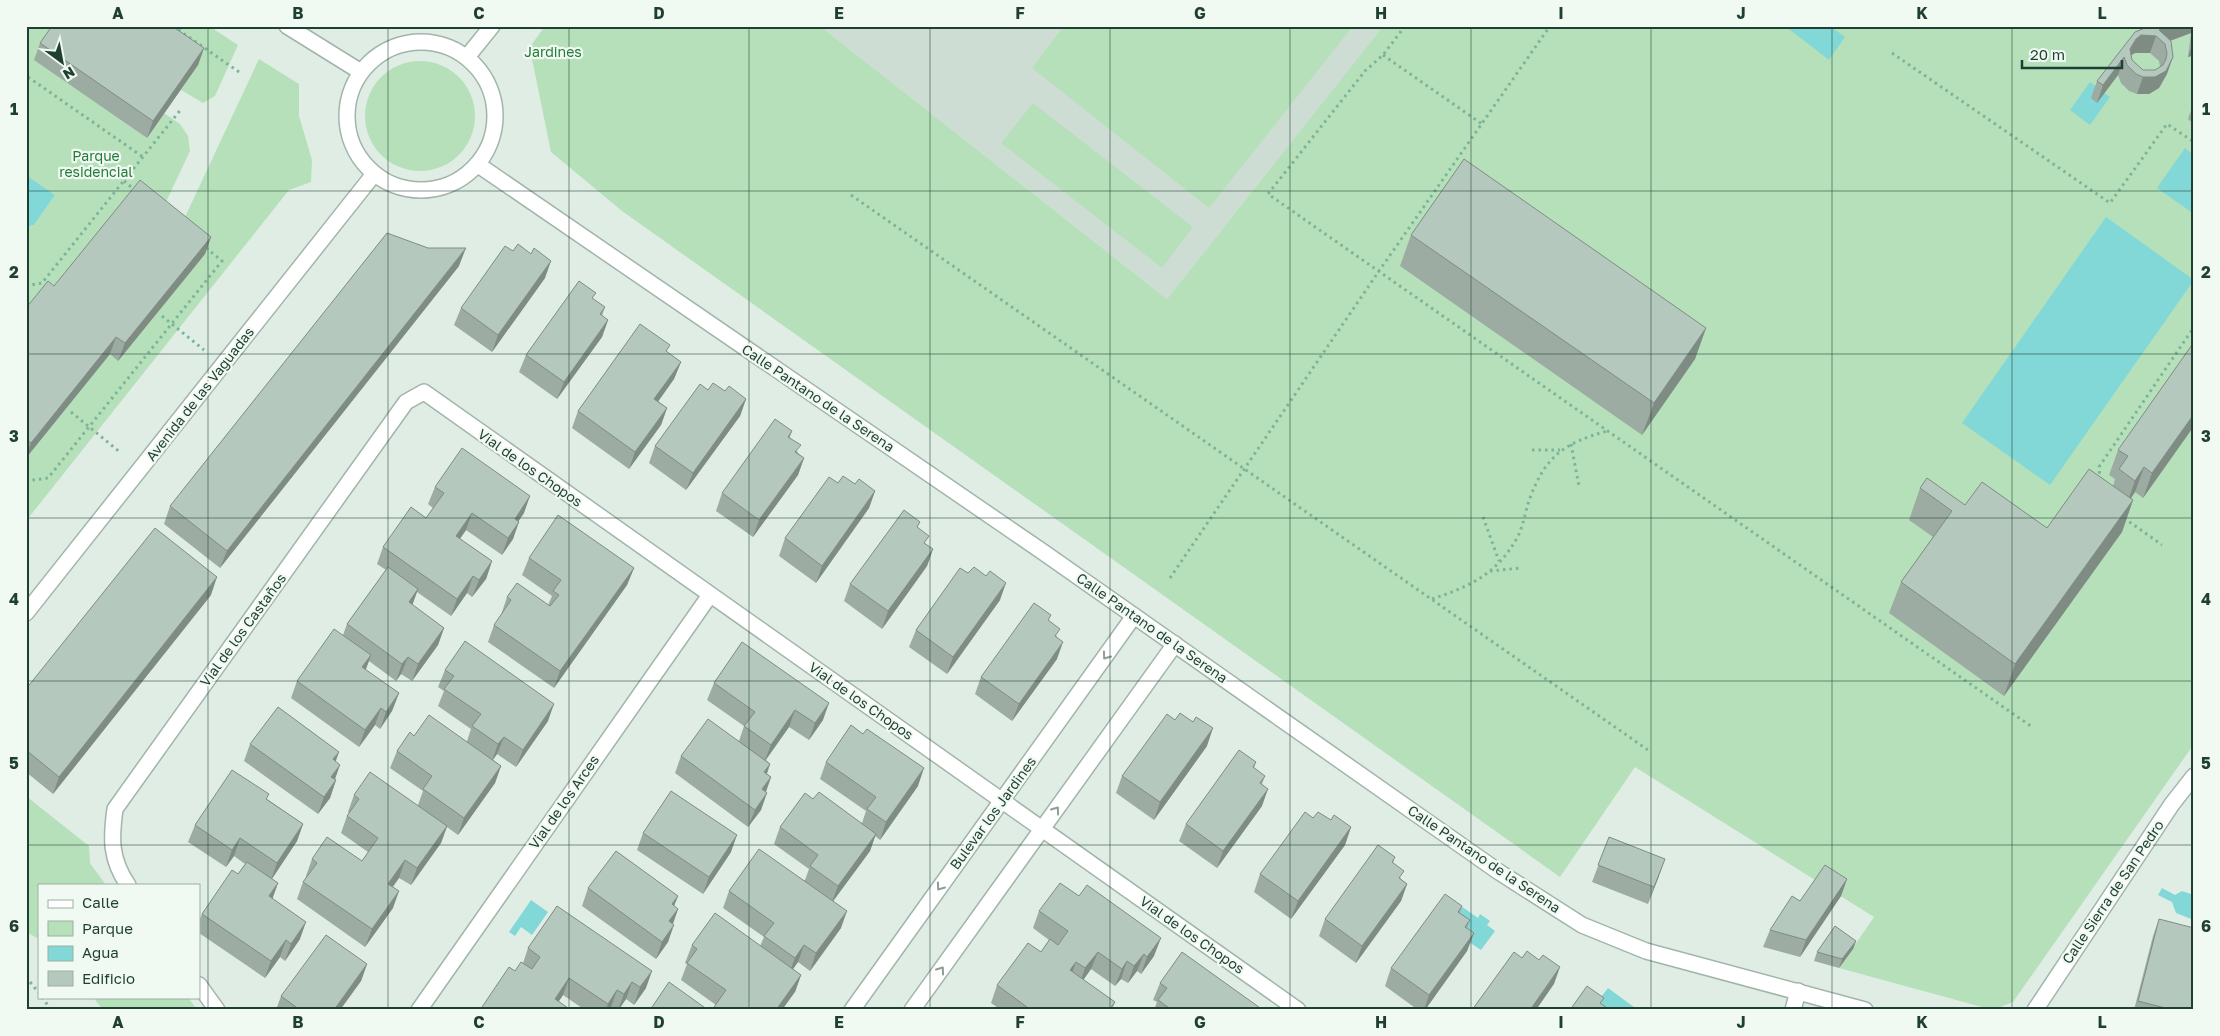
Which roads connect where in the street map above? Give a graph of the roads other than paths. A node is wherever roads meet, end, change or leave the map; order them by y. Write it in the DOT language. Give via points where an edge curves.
graph roads {
  1 [pos="287,26"];
  2 [pos="492,26"];
  3 [pos="467,57"];
  4 [pos="361,72"];
  5 [pos="477,164"];
  6 [pos="374,174"];
  7 [pos="424,392"];
  8 [pos="710,595"];
  9 [pos="26,613"];
  10 [pos="1134,616"];
  11 [pos="1175,644"];
  12 [pos="2194,776"];
  13 [pos="1002,801"];
  14 [pos="1042,829"];
  15 [pos="127,884"];
  16 [pos="200,986"];
  17 [pos="1798,991"];
  18 [pos="216,1010"];
  19 [pos="419,1010"];
  20 [pos="852,1010"];
  21 [pos="912,1010"];
  22 [pos="1298,1010"];
  23 [pos="1793,1010"];
  24 [pos="1865,1010"];
  25 [pos="2035,1010"];
  1 -- 4 [label="street"];
  2 -- 3 [label="street"];
  3 -- 4 [label="street" via="446,46 423,42 399,45 378,55"];
  3 -- 5 [label="street" via="483,75 493,96 495,121 490,144"];
  4 -- 6 [label="street" via="350,92 346,114 349,137 359,157"];
  5 -- 6 [label="street" via="460,179 439,188 416,190 394,185"];
  5 -- 10 [label="street, Calle Pantano de la Serena"];
  6 -- 9 [label="street, Avenida de las Vaguadas"];
  7 -- 8 [label="street, Vial de los Chopos"];
  7 -- 15 [label="street, Vial de los Castaños" via="406,402 115,809 111,840 118,871"];
  8 -- 13 [label="street, Vial de los Chopos"];
  8 -- 19 [label="street, Vial de los Arces"];
  10 -- 11 [label="street, Calle Pantano de la Serena"];
  10 -- 13 [label="street, Bulevar los Jardines, one-way"];
  14 -- 11 [label="street, one-way"];
  11 -- 17 [label="street, Calle Pantano de la Serena" via="1499,872 1582,925 1646,952"];
  12 -- 25 [label="street, Calle Sierra de San Pedro"];
  13 -- 14 [label="street, Vial de los Chopos"];
  13 -- 20 [label="street, Bulevar los Jardines, one-way"];
  21 -- 14 [label="street, one-way"];
  14 -- 22 [label="street, Vial de los Chopos"];
  16 -- 18 [label="street"];
  17 -- 23 [label="street"];
  17 -- 24 [label="street, Calle Pantano de la Serena"];
}
